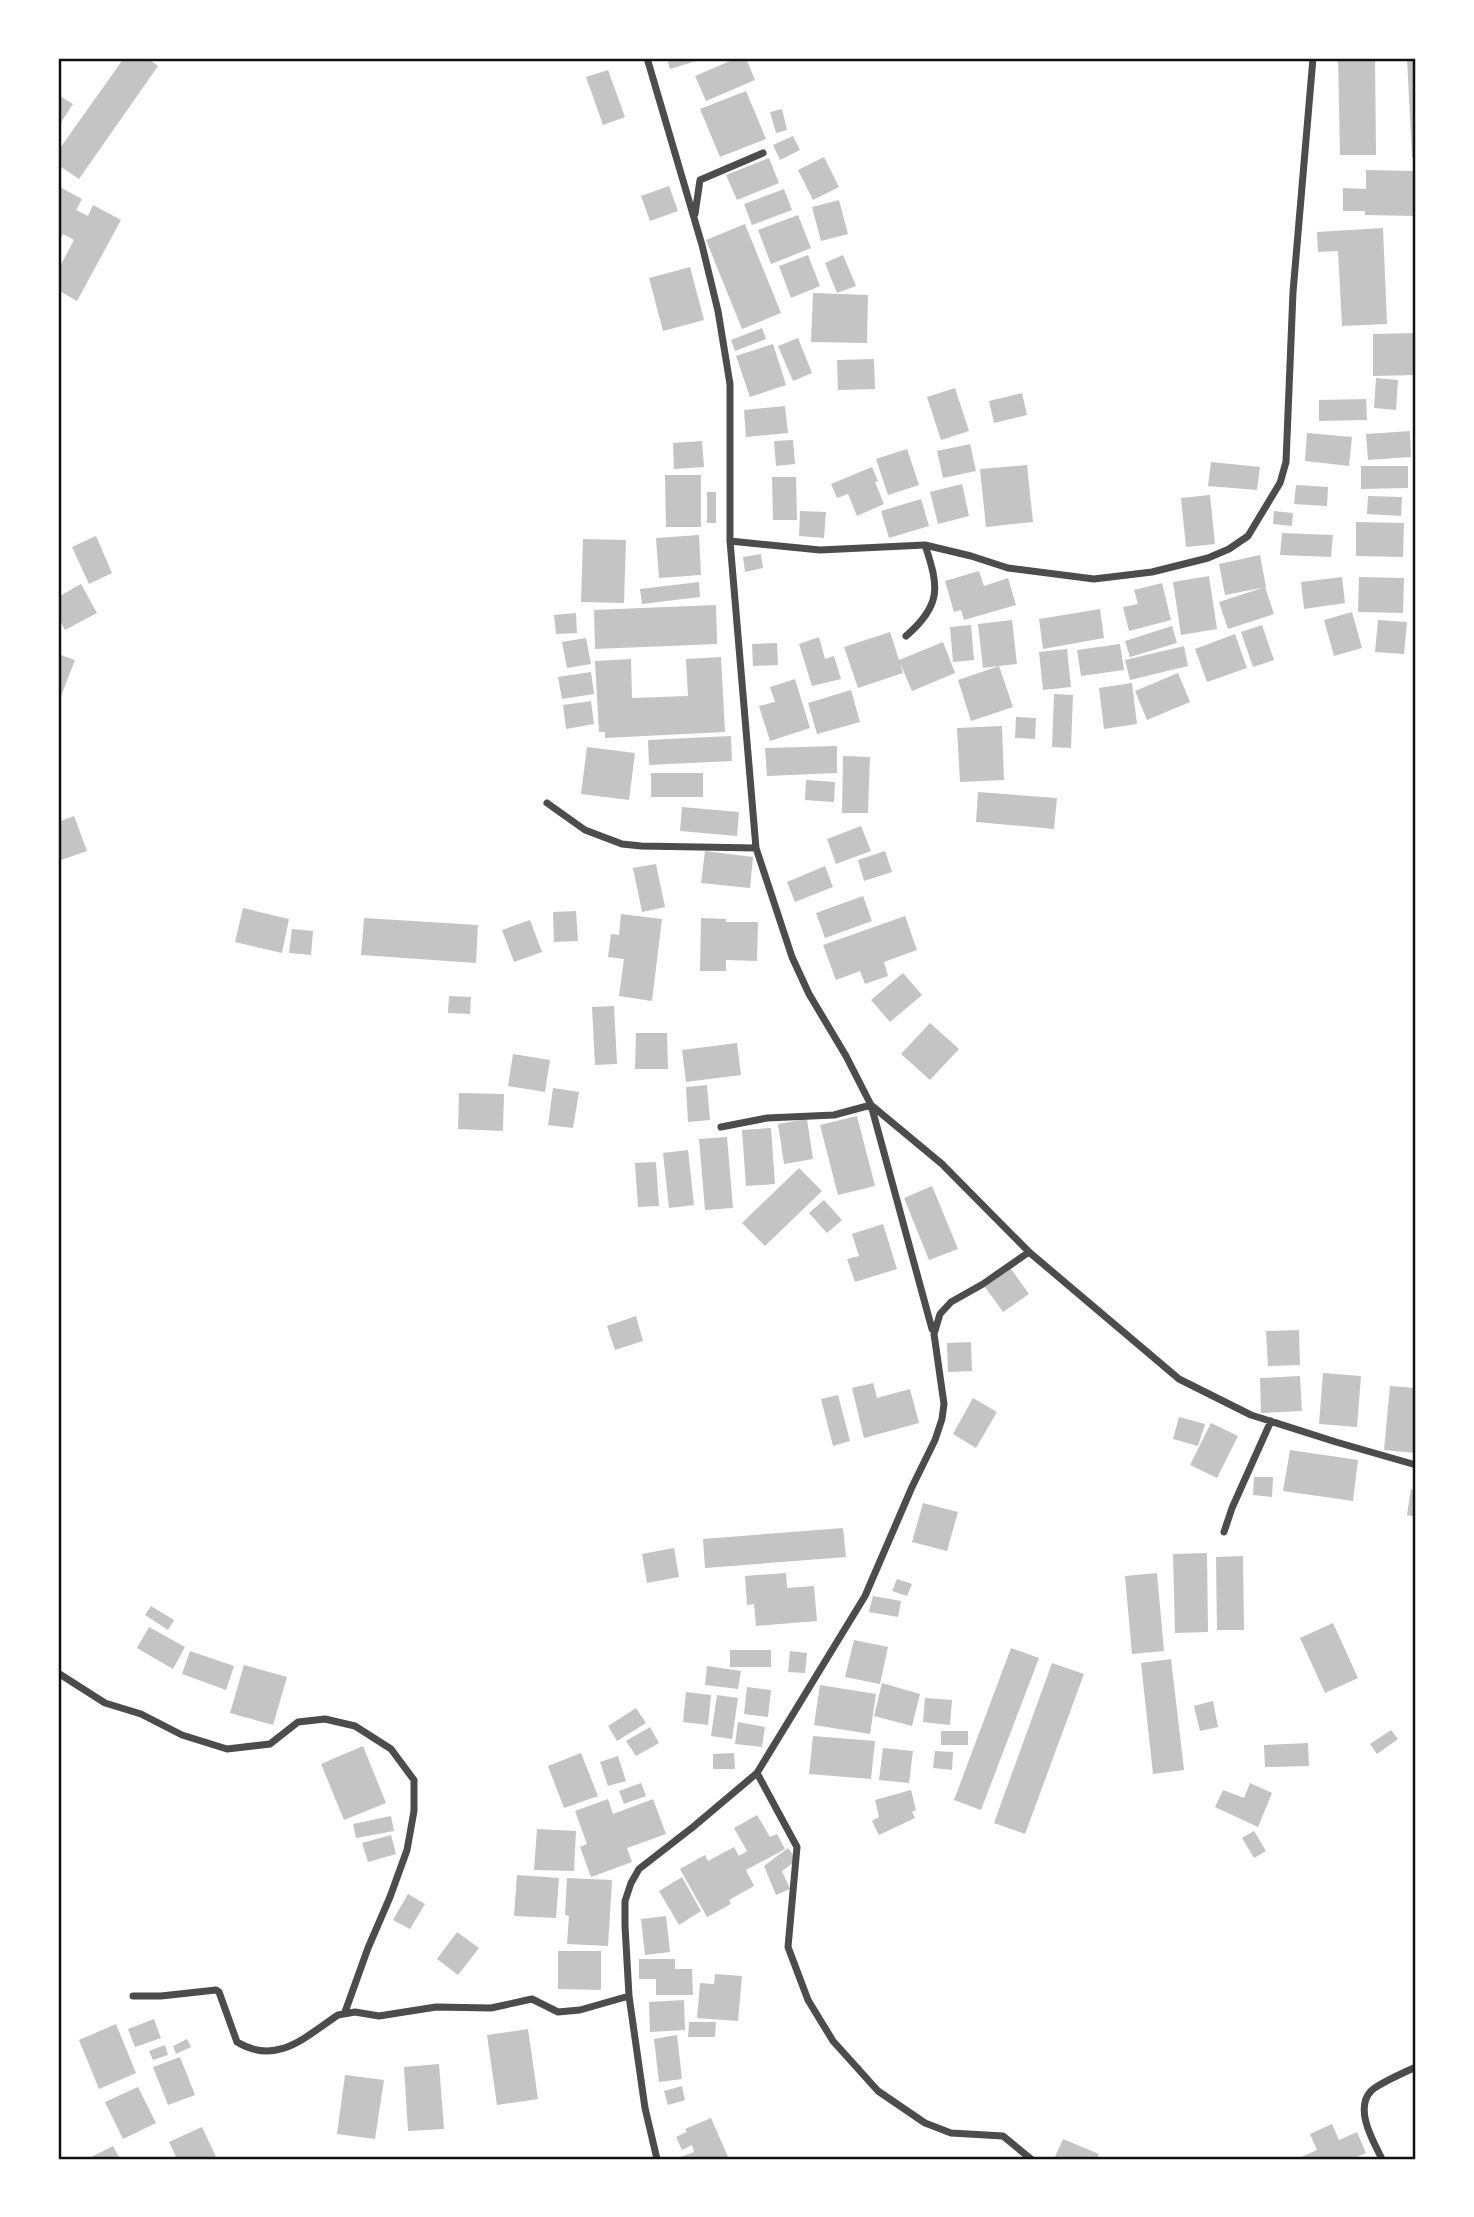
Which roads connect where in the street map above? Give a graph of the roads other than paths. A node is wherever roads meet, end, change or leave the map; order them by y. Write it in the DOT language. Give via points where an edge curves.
graph roads {
  1 [pos="647,58"];
  2 [pos="1313,58"];
  3 [pos="763,153"];
  4 [pos="694,218"];
  5 [pos="730,541"];
  6 [pos="925,545"];
  7 [pos="906,636"];
  8 [pos="547,803"];
  9 [pos="756,848"];
  10 [pos="871,1105"];
  11 [pos="721,1127"];
  12 [pos="1029,1252"];
  13 [pos="934,1334"];
  14 [pos="1271,1421"];
  15 [pos="1416,1465"];
  16 [pos="1224,1532"];
  17 [pos="58,1673"];
  18 [pos="757,1773"];
  19 [pos="133,1996"];
  20 [pos="629,1996"];
  21 [pos="345,2012"];
  22 [pos="1416,2067"];
  23 [pos="657,2159"];
  24 [pos="1031,2159"];
  25 [pos="1382,2159"];
  1 -- 4 [label="street"];
  2 -- 6 [label="street" via="1293,292 1286,462 1280,483 1248,536 1208,558 1152,572 1094,579 1008,568"];
  3 -- 4 [label="street" via="700,180"];
  4 -- 5 [label="street" via="718,311 730,384"];
  5 -- 6 [label="street" via="820,550"];
  5 -- 9 [label="street"];
  6 -- 7 [label="street" via="934,576 933,605"];
  8 -- 9 [label="street" via="585,830 622,844"];
  9 -- 10 [label="street" via="792,957"];
  10 -- 11 [label="street" via="834,1115 767,1118"];
  10 -- 12 [label="street" via="942,1164"];
  10 -- 13 [label="street"];
  12 -- 13 [label="street" via="946,1307"];
  12 -- 14 [label="street" via="1179,1379"];
  13 -- 18 [label="street" via="944,1404 935,1440 865,1596"];
  14 -- 15 [label="street"];
  14 -- 16 [label="street"];
  17 -- 21 [label="street" via="105,1703 227,1749 270,1744 298,1722 325,1719 355,1726 391,1749 414,1780 414,1811 407,1850"];
  18 -- 20 [label="street" via="639,1869 625,1901"];
  18 -- 24 [label="street" via="797,1847 789,1947 808,2000 833,2041 878,2091 925,2123 951,2133 1003,2136"];
  19 -- 21 [label="street" via="216,1990 237,2042 265,2052 294,2044"];
  20 -- 21 [label="street" via="558,2012 532,1999 491,2008 436,2007 379,2016"];
  20 -- 23 [label="street"];
  22 -- 25 [label="street" via="1373,2089 1365,2101 1365,2117"];
}
